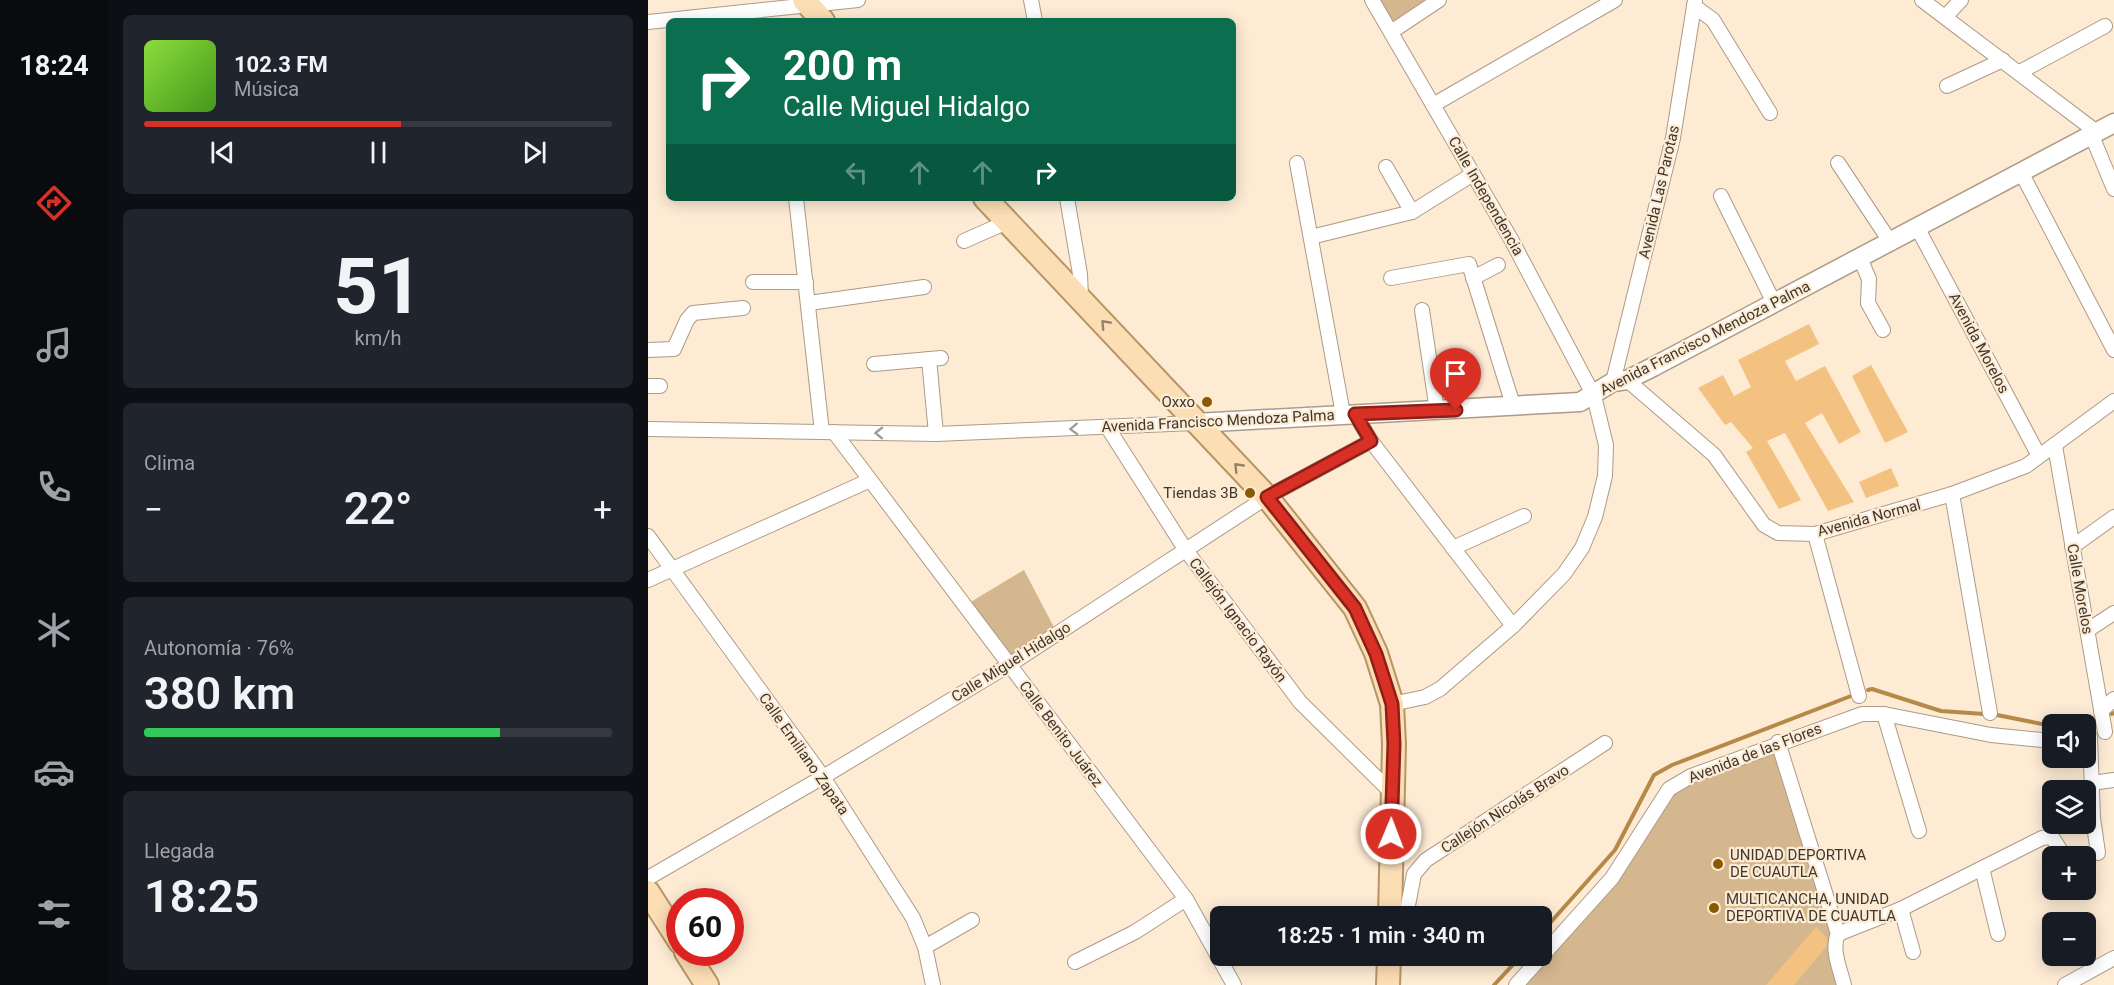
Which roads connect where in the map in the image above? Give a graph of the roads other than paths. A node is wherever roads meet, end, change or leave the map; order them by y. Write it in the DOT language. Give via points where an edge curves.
graph roads {
  1 [pos="858,0"];
  2 [pos="1031,0"];
  3 [pos="1372,0"];
  4 [pos="1439,0"];
  5 [pos="1615,0"];
  6 [pos="1922,0"];
  7 [pos="1961,0"];
  8 [pos="1694,3"];
  9 [pos="812,9"];
  10 [pos="774,16"];
  11 [pos="1945,17"];
  12 [pos="732,18"];
  13 [pos="1034,18"];
  14 [pos="666,21"];
  15 [pos="648,22"];
  16 [pos="2105,26"];
  17 [pos="1391,32"];
  18 [pos="2003,60"];
  19 [pos="2020,72"];
  20 [pos="1947,86"];
  21 [pos="1433,105"];
  22 [pos="1770,113"];
  23 [pos="2114,123"];
  24 [pos="2095,135"];
  25 [pos="1838,162"];
  26 [pos="1297,163"];
  27 [pos="1386,167"];
  28 [pos="2021,172"];
  29 [pos="1473,174"];
  30 [pos="2114,189"];
  31 [pos="1721,196"];
  32 [pos="796,201"];
  33 [pos="988,201"];
  34 [pos="1068,201"];
  35 [pos="1412,212"];
  36 [pos="1007,222"];
  37 [pos="1918,229"];
  38 [pos="1311,237"];
  39 [pos="964,241"];
  40 [pos="1891,243"];
  41 [pos="1860,258"];
  42 [pos="1498,266"];
  43 [pos="1391,278"];
  44 [pos="1473,278"];
  45 [pos="753,282"];
  46 [pos="806,282"];
  47 [pos="924,287"];
  48 [pos="1081,298"];
  49 [pos="809,303"];
  50 [pos="1774,303"];
  51 [pos="743,308"];
  52 [pos="1422,310"];
  53 [pos="1883,330"];
  54 [pos="648,350"];
  55 [pos="2114,350"];
  56 [pos="874,363"];
  57 [pos="1620,381"];
  58 [pos="1594,396"];
  59 [pos="2114,401"];
  60 [pos="1513,405"];
  61 [pos="1437,411"];
  62 [pos="1349,414"];
  63 [pos="1196,423"];
  64 [pos="1108,428"];
  65 [pos="648,429"];
  66 [pos="828,432"];
  67 [pos="936,434"];
  68 [pos="1371,441"];
  69 [pos="2055,446"];
  70 [pos="2039,456"];
  71 [pos="868,481"];
  72 [pos="1952,494"];
  73 [pos="1267,497"];
  74 [pos="1524,516"];
  75 [pos="2114,517"];
  76 [pos="1815,534"];
  77 [pos="648,536"];
  78 [pos="2072,547"];
  79 [pos="1453,548"];
  80 [pos="1185,549"];
  81 [pos="674,570"];
  82 [pos="648,580"];
  83 [pos="2114,613"];
  84 [pos="1513,626"];
  85 [pos="2088,630"];
  86 [pos="1009,665"];
  87 [pos="1859,696"];
  88 [pos="2114,700"];
  89 [pos="1392,704"];
  90 [pos="1990,713"];
  91 [pos="1884,714"];
  92 [pos="2105,724"];
  93 [pos="2042,740"];
  94 [pos="1778,742"];
  95 [pos="1605,743"];
  96 [pos="823,777"];
  97 [pos="2114,780"];
  98 [pos="2096,782"];
  99 [pos="1392,793"];
  100 [pos="1919,831"];
  101 [pos="2095,834"];
  102 [pos="2058,846"];
  103 [pos="2098,853"];
  104 [pos="1982,868"];
  105 [pos="648,878"];
  106 [pos="648,892"];
  107 [pos="1186,898"];
  108 [pos="1390,906"];
  109 [pos="1408,906"];
  110 [pos="1901,909"];
  111 [pos="666,920"];
  112 [pos="972,920"];
  113 [pos="1998,933"];
  114 [pos="1838,934"];
  115 [pos="925,947"];
  116 [pos="1913,951"];
  117 [pos="2114,958"];
  118 [pos="1075,962"];
  119 [pos="695,966"];
  120 [pos="1389,966"];
  121 [pos="707,985"];
  122 [pos="933,985"];
  123 [pos="1234,985"];
  124 [pos="1388,985"];
  125 [pos="1516,985"];
  126 [pos="1844,985"];
  127 [pos="2065,985"];
  1 -- 9 [label="street"];
  2 -- 13 [label="street"];
  3 -- 17 [label="street, Calle Independencia"];
  4 -- 17 [label="street"];
  5 -- 21 [label="street"];
  6 -- 11 [label="street"];
  7 -- 11 [label="street"];
  8 -- 22 [label="street" via="1713,20"];
  8 -- 57 [label="street, Avenida Las Parotas" via="1673,138"];
  9 -- 10 [label="street"];
  10 -- 12 [label="street"];
  11 -- 18 [label="street"];
  14 -- 15 [label="street"];
  16 -- 19 [label="street"];
  17 -- 21 [label="street, Calle Independencia"];
  18 -- 19 [label="street"];
  18 -- 20 [label="street"];
  19 -- 24 [label="street"];
  21 -- 29 [label="street, Calle Independencia"];
  23 -- 24 [label="street, Avenida Francisco Mendoza Palma"];
  24 -- 28 [label="street, Avenida Francisco Mendoza Palma"];
  24 -- 30 [label="street"];
  25 -- 40 [label="street"];
  26 -- 38 [label="street"];
  27 -- 35 [label="street"];
  28 -- 37 [label="street, Avenida Francisco Mendoza Palma"];
  28 -- 55 [label="street"];
  29 -- 35 [label="street"];
  29 -- 58 [label="street, Calle Independencia"];
  31 -- 50 [label="street"];
  32 -- 46 [label="street, Calle Benito Juárez"];
  33 -- 36 [label="main road"];
  34 -- 48 [label="street"];
  35 -- 38 [label="street"];
  36 -- 39 [label="street"];
  36 -- 48 [label="main road"];
  37 -- 40 [label="street, Avenida Francisco Mendoza Palma"];
  37 -- 70 [label="street, Avenida Morelos"];
  38 -- 62 [label="street"];
  40 -- 41 [label="street, Avenida Francisco Mendoza Palma"];
  41 -- 50 [label="street, Avenida Francisco Mendoza Palma"];
  41 -- 53 [label="street" via="1869,279 1868,303"];
  42 -- 44 [label="street"];
  43 -- 44 [label="street" via="1469,264"];
  44 -- 60 [label="street"];
  45 -- 46 [label="street"];
  46 -- 49 [label="street, Calle Benito Juárez"];
  47 -- 49 [label="street"];
  63 -- 48 [label="main road, one-way"];
  49 -- 66 [label="street, Calle Benito Juárez"];
  50 -- 57 [label="street, Avenida Francisco Mendoza Palma"];
  51 -- 54 [label="street" via="693,313 674,349"];
  52 -- 61 [label="street"];
  56 -- 67 [label="street" via="935,358"];
  57 -- 58 [label="street, Avenida Francisco Mendoza Palma"];
  57 -- 76 [label="street, Avenida Normal" via="1714,456 1764,525 1778,532"];
  58 -- 60 [label="street, Avenida Francisco Mendoza Palma" via="1563,405"];
  58 -- 84 [label="street, Calle Independencia" via="1606,445 1605,476 1595,517 1582,548 1564,574"];
  59 -- 69 [label="street, Avenida Normal"];
  60 -- 61 [label="street, Avenida Francisco Mendoza Palma"];
  61 -- 62 [label="street, Avenida Francisco Mendoza Palma"];
  62 -- 63 [label="street, Avenida Francisco Mendoza Palma"];
  62 -- 68 [label="street"];
  63 -- 64 [label="street, Avenida Francisco Mendoza Palma"];
  73 -- 63 [label="main road, one-way"];
  64 -- 67 [label="street, Avenida Francisco Mendoza Palma, one-way"];
  64 -- 80 [label="street, Callejón Ignacio Rayón"];
  65 -- 66 [label="street, Avenida Francisco Mendoza Palma"];
  67 -- 66 [label="street, Avenida Francisco Mendoza Palma, one-way"];
  66 -- 71 [label="street, Calle Benito Juárez"];
  68 -- 73 [label="street, Calle Miguel Hidalgo"];
  68 -- 79 [label="street"];
  69 -- 70 [label="street, Avenida Normal"];
  69 -- 78 [label="street, Calle Morelos"];
  70 -- 72 [label="street, Avenida Normal" via="2026,466"];
  71 -- 81 [label="street"];
  71 -- 86 [label="street, Calle Benito Juárez"];
  72 -- 76 [label="street, Avenida Normal"];
  72 -- 90 [label="street"];
  73 -- 80 [label="street, Calle Miguel Hidalgo"];
  73 -- 89 [label="main road" via="1355,608 1376,654"];
  74 -- 79 [label="street"];
  75 -- 78 [label="street"];
  76 -- 87 [label="street"];
  77 -- 81 [label="street, Calle Emiliano Zapata"];
  78 -- 85 [label="street, Calle Morelos"];
  79 -- 84 [label="street"];
  80 -- 86 [label="street, Calle Miguel Hidalgo"];
  80 -- 99 [label="street, Callejón Ignacio Rayón" via="1300,702"];
  81 -- 82 [label="street"];
  81 -- 96 [label="street, Calle Emiliano Zapata"];
  83 -- 85 [label="street"];
  84 -- 89 [label="street, Calle Independencia" via="1440,689 1425,697"];
  85 -- 92 [label="street, Calle Morelos"];
  86 -- 96 [label="street, Calle Miguel Hidalgo"];
  86 -- 107 [label="street, Calle Benito Juárez"];
  88 -- 92 [label="street"];
  89 -- 99 [label="main road"];
  91 -- 93 [label="street, Avenida de las Flores" via="1991,735"];
  91 -- 94 [label="street, Avenida de las Flores" via="1862,714"];
  91 -- 100 [label="street"];
  94 -- 114 [label="street"];
  94 -- 125 [label="street, Avenida de las Flores" via="1691,776 1669,789 1612,878"];
  95 -- 109 [label="street, Callejón Nicolás Bravo" via="1426,860 1414,874"];
  96 -- 105 [label="street, Calle Miguel Hidalgo"];
  96 -- 115 [label="street, Calle Emiliano Zapata" via="913,918"];
  97 -- 98 [label="street"];
  99 -- 108 [label="main road"];
  101 -- 103 [label="street"];
  102 -- 104 [label="street" via="2052,837 2042,838"];
  104 -- 110 [label="street"];
  104 -- 113 [label="street"];
  106 -- 111 [label="main road"];
  107 -- 118 [label="street" via="1135,932"];
  107 -- 123 [label="street, Calle Benito Juárez"];
  110 -- 114 [label="street"];
  110 -- 116 [label="street"];
  112 -- 115 [label="street"];
  114 -- 126 [label="street" via="1836,952"];
  115 -- 122 [label="street, Calle Emiliano Zapata"];
  117 -- 127 [label="street"];
  119 -- 121 [label="main road"];
  120 -- 124 [label="main road"];
}
